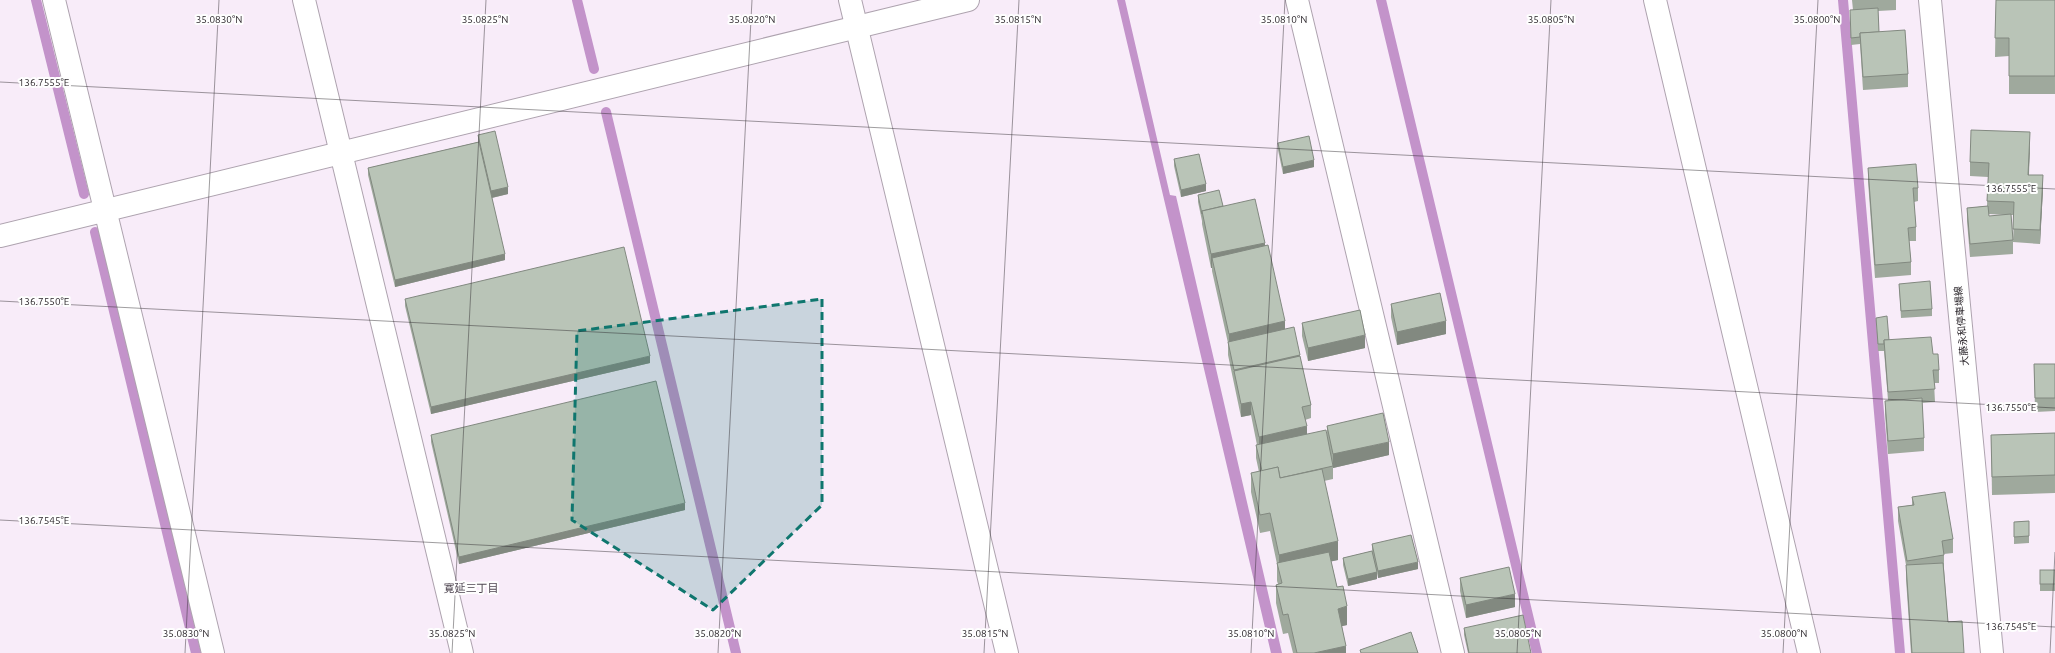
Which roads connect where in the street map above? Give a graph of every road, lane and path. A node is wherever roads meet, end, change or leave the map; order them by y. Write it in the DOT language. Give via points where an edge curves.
graph roads {
  1 [pos="54,0"];
  2 [pos="304,0"];
  3 [pos="850,0"];
  4 [pos="968,0"];
  5 [pos="1297,0"];
  6 [pos="1655,0"];
  7 [pos="1930,0"];
  8 [pos="857,26"];
  9 [pos="341,154"];
  10 [pos="105,211"];
  11 [pos="0,236"];
  12 [pos="213,653"];
  13 [pos="462,653"];
  14 [pos="1007,653"];
  15 [pos="1453,653"];
  16 [pos="1809,653"];
  17 [pos="1992,653"];
  1 -- 10 [label="street"];
  2 -- 9 [label="street"];
  3 -- 8 [label="street"];
  4 -- 8 [label="street"];
  5 -- 15 [label="street"];
  6 -- 16 [label="street"];
  7 -- 17 [label="street, 大藤永和停車場線"];
  8 -- 9 [label="street"];
  8 -- 14 [label="street"];
  9 -- 10 [label="street"];
  9 -- 13 [label="street"];
  10 -- 11 [label="street"];
  10 -- 12 [label="street"];
}
